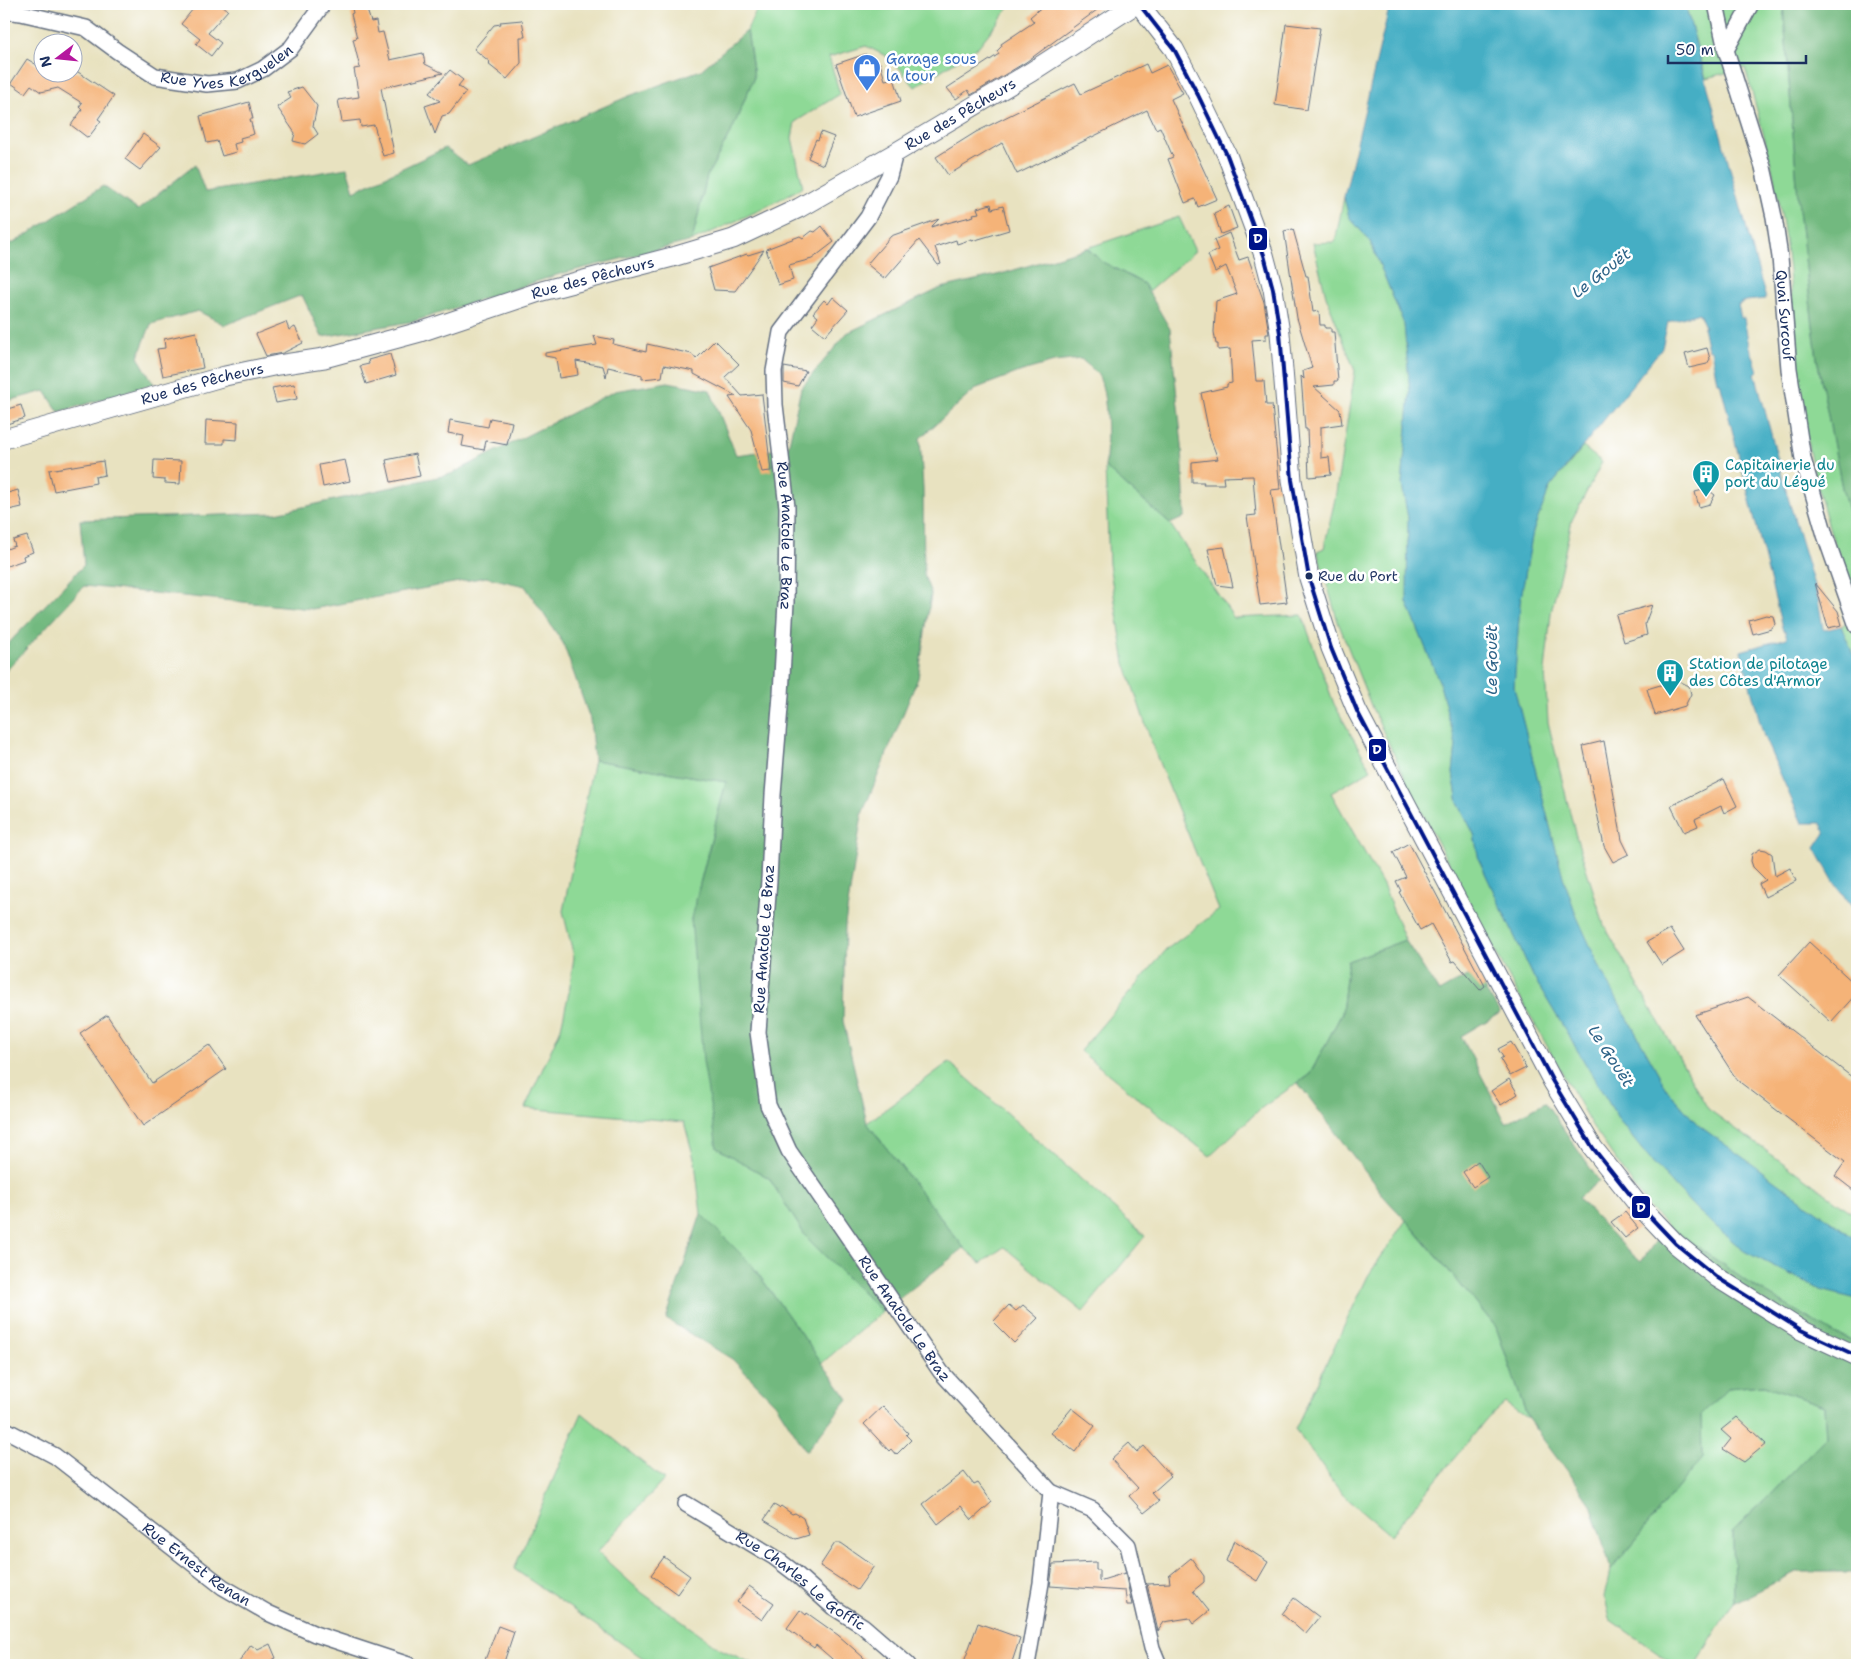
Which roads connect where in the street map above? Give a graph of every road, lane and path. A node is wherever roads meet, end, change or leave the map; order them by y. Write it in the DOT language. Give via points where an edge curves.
graph roads {
  1 [pos="323,4"];
  2 [pos="1138,4"];
  3 [pos="1716,4"];
  4 [pos="1751,4"];
  5 [pos="4,11"];
  6 [pos="1726,50"];
  7 [pos="895,153"];
  8 [pos="4,439"];
  9 [pos="1857,626"];
  10 [pos="1857,1356"];
  11 [pos="4,1428"];
  12 [pos="1051,1492"];
  13 [pos="686,1504"];
  14 [pos="409,1665"];
  15 [pos="908,1665"];
  16 [pos="1027,1665"];
  17 [pos="1159,1665"];
  1 -- 5 [label="street, Rue Yves Kerguelen" via="291,48 263,69 238,81 207,84 156,76 86,28"];
  2 -- 7 [label="street, Rue des Pêcheurs"];
  2 -- 10 [label="street" via="1174,49 1198,95 1228,155 1264,255 1280,333 1292,480 1300,530 1309,578 1331,648 1357,711 1552,1082 1593,1148 1636,1202 1676,1244 1718,1278 1801,1330"];
  3 -- 6 [label="street, Quai Surcouf"];
  4 -- 6 [label="street"];
  6 -- 9 [label="street, Quai Surcouf" via="1763,167 1774,216 1789,368 1803,459"];
  7 -- 8 [label="street, Rue des Pêcheurs" via="799,208 715,245 542,291 420,332 324,358 225,376"];
  7 -- 12 [label="street, Rue Anatole Le Braz" via="889,176 868,217 781,332 774,371 787,507 786,602 758,1032 768,1105 789,1151 941,1372"];
  11 -- 14 [label="street, Rue Ernest Renan" via="55,1456 223,1586 268,1613 315,1634"];
  12 -- 16 [label="street" via="1041,1583"];
  12 -- 17 [label="street" via="1093,1510 1128,1546"];
  13 -- 15 [label="street, Rue Charles Le Goffic" via="774,1557 832,1607 863,1626"];
}
